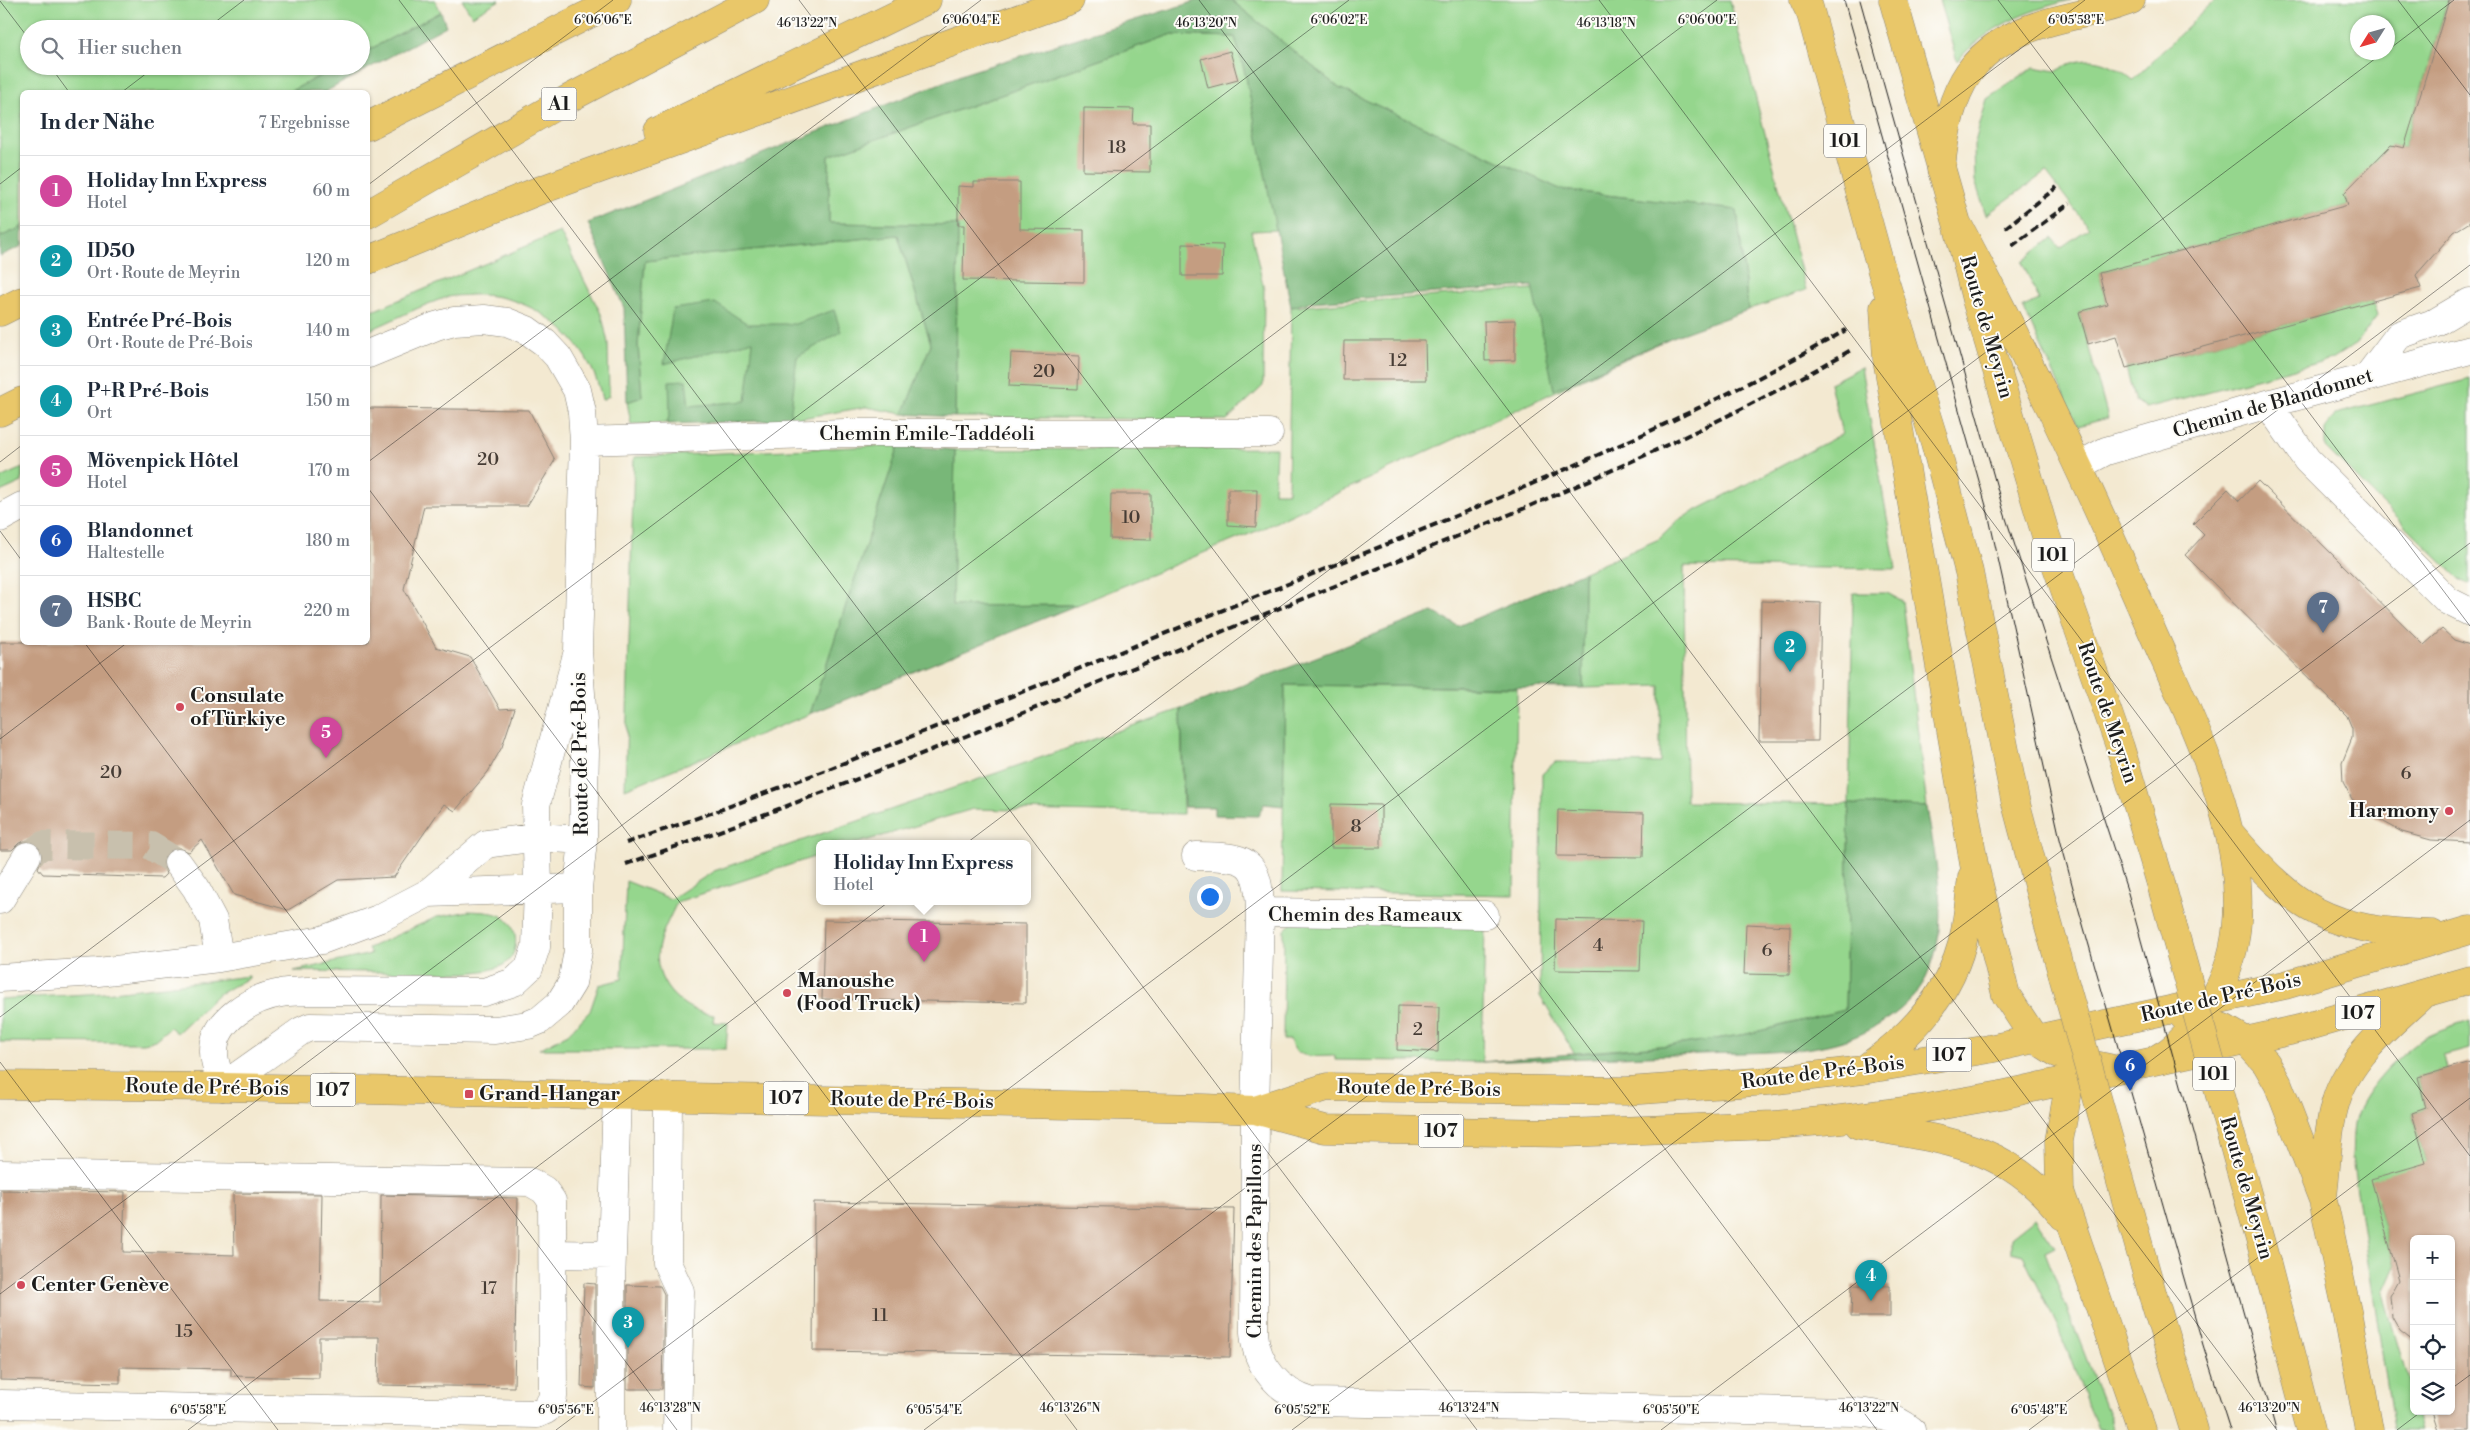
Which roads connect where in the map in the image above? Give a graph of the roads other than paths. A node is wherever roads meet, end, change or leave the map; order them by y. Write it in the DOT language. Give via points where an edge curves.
graph roads {
  1 [pos="579,0"];
  2 [pos="617,0"];
  3 [pos="755,0"];
  4 [pos="927,0"];
  5 [pos="1070,0"];
  6 [pos="1893,0"];
  7 [pos="2131,0"];
  8 [pos="1806,3"];
  9 [pos="472,71"];
  10 [pos="370,125"];
  11 [pos="1941,169"];
  12 [pos="538,191"];
  13 [pos="370,213"];
  14 [pos="1957,223"];
  15 [pos="370,259"];
  16 [pos="1882,272"];
  17 [pos="20,302"];
  18 [pos="2470,302"];
  19 [pos="0,312"];
  20 [pos="2470,350"];
  21 [pos="370,353"];
  22 [pos="2368,376"];
  23 [pos="20,402"];
  24 [pos="2268,404"];
  25 [pos="0,412"];
  26 [pos="1269,433"];
  27 [pos="584,441"];
  28 [pos="2078,466"];
  29 [pos="20,507"];
  30 [pos="0,518"];
  31 [pos="2470,612"];
  32 [pos="578,650"];
  33 [pos="2228,831"];
  34 [pos="538,837"];
  35 [pos="582,840"];
  36 [pos="27,856"];
  37 [pos="1196,856"];
  38 [pos="178,863"];
  39 [pos="1974,864"];
  40 [pos="538,888"];
  41 [pos="578,888"];
  42 [pos="428,893"];
  43 [pos="0,900"];
  44 [pos="1260,912"];
  45 [pos="1485,915"];
  46 [pos="2462,933"];
  47 [pos="219,958"];
  48 [pos="0,978"];
  49 [pos="2470,980"];
  50 [pos="2422,995"];
  51 [pos="2208,1010"];
  52 [pos="2145,1016"];
  53 [pos="2035,1039"];
  54 [pos="2246,1041"];
  55 [pos="2135,1066"];
  56 [pos="1863,1070"];
  57 [pos="2075,1071"];
  58 [pos="0,1085"];
  59 [pos="222,1088"];
  60 [pos="617,1095"];
  61 [pos="668,1096"];
  62 [pos="1255,1110"];
  63 [pos="1833,1120"];
  64 [pos="0,1174"];
  65 [pos="2323,1200"];
  66 [pos="2070,1225"];
  67 [pos="553,1254"];
  68 [pos="612,1254"];
  69 [pos="0,1404"];
  70 [pos="611,1430"];
  71 [pos="677,1430"];
  72 [pos="1911,1430"];
  73 [pos="2142,1430"];
  74 [pos="2194,1430"];
  75 [pos="2310,1430"];
  76 [pos="2370,1430"];
  1 -- 9 [label="main road"];
  2 -- 9 [label="main road"];
  3 -- 13 [label="main road, A1" via="566,100"];
  4 -- 12 [label="main road"];
  5 -- 12 [label="main road"];
  6 -- 11 [label="main road, Route de Meyrin / 101"];
  7 -- 11 [label="main road" via="2025,29 1983,54 1969,69 1962,83 1944,135"];
  8 -- 16 [label="main road, 101"];
  9 -- 10 [label="main road"];
  11 -- 14 [label="main road, Route de Meyrin / 101"];
  12 -- 15 [label="main road"];
  14 -- 28 [label="main road"];
  14 -- 75 [label="main road, Route de Meyrin / 101, bridge" via="1976,300 2046,536 2120,747 2161,884"];
  16 -- 39 [label="main road" via="1887,359"];
  16 -- 74 [label="main road, 101, bridge" via="1970,572 2015,800 2046,916"];
  17 -- 19 [label="main road"];
  18 -- 22 [label="street" via="2436,322 2399,335"];
  20 -- 22 [label="street, Chemin de Blandonnet"];
  21 -- 27 [label="street" via="454,321 484,319 516,326 545,343 572,378 580,400"];
  22 -- 24 [label="street, Chemin de Blandonnet"];
  23 -- 25 [label="main road"];
  24 -- 28 [label="street, Chemin de Blandonnet" via="2106,451"];
  24 -- 31 [label="street" via="2307,460 2448,601"];
  26 -- 27 [label="street, Chemin Emile-Taddéoli" via="855,433"];
  27 -- 32 [label="street"];
  28 -- 33 [label="main road" via="2194,728"];
  29 -- 30 [label="street"];
  32 -- 34 [label="street" via="536,805"];
  32 -- 35 [label="street, Route de Pré-Bois" via="585,751"];
  33 -- 46 [label="main road" via="2261,870 2320,914 2346,925 2396,933"];
  33 -- 51 [label="main road" via="2235,865 2237,934 2230,961"];
  34 -- 35 [label="street"];
  34 -- 40 [label="street"];
  34 -- 42 [label="street" via="486,844"];
  35 -- 41 [label="street, Route de Pré-Bois"];
  36 -- 43 [label="street"];
  37 -- 44 [label="street" via="1234,857 1251,867 1259,884"];
  38 -- 47 [label="street" via="213,920"];
  39 -- 53 [label="main road" via="2006,995"];
  39 -- 56 [label="main road" via="1965,932 1948,981 1913,1030"];
  40 -- 41 [label="street"];
  40 -- 42 [label="street"];
  40 -- 59 [label="street" via="533,960 524,975 514,982 498,990 469,993 308,991 281,993 262,999 243,1008 220,1030 214,1054"];
  41 -- 59 [label="street, Route de Pré-Bois" via="578,951 572,983 559,1004 540,1020 494,1030 310,1027"];
  42 -- 47 [label="street" via="378,919 322,940"];
  44 -- 45 [label="street, Chemin des Rameaux"];
  44 -- 62 [label="street, Chemin des Rameaux"];
  46 -- 51 [label="main road, Route de Pré-Bois / 107"];
  47 -- 48 [label="street" via="98,972"];
  49 -- 50 [label="main road, Route de Pré-Bois / 107"];
  50 -- 54 [label="main road, Route de Pré-Bois / 107"];
  50 -- 65 [label="main road" via="2376,1037 2347,1078 2336,1101"];
  51 -- 52 [label="main road"];
  51 -- 54 [label="main road" via="2224,1028"];
  51 -- 55 [label="main road" via="2182,1042 2164,1055"];
  52 -- 53 [label="main road, Route de Pré-Bois / 107"];
  52 -- 57 [label="main road" via="2112,1029"];
  53 -- 56 [label="main road, Route de Pré-Bois / 107"];
  53 -- 57 [label="main road"];
  54 -- 55 [label="main road, Route de Pré-Bois / 107"];
  54 -- 65 [label="main road" via="2266,1063 2278,1084"];
  55 -- 57 [label="main road, Route de Pré-Bois / 107"];
  56 -- 62 [label="main road, Route de Pré-Bois / 107" via="1769,1081 1627,1091 1327,1087"];
  57 -- 63 [label="main road, Route de Pré-Bois / 107" via="2002,1095"];
  57 -- 66 [label="main road" via="2059,1141 2058,1165 2060,1190"];
  58 -- 59 [label="main road, Route de Pré-Bois / 107"];
  59 -- 60 [label="main road, Route de Pré-Bois / 107"];
  60 -- 61 [label="main road, Route de Pré-Bois / 107"];
  60 -- 68 [label="street"];
  61 -- 62 [label="main road, Route de Pré-Bois / 107"];
  61 -- 71 [label="street" via="667,1263 680,1291"];
  62 -- 63 [label="main road, Route de Pré-Bois / 107" via="1325,1129 1565,1133 1764,1126"];
  62 -- 72 [label="street, Chemin des Papillons" via="1254,1343 1265,1369 1284,1389 1299,1398 1324,1403 1855,1412 1891,1418"];
  63 -- 66 [label="main road" via="1962,1144 2003,1160 2038,1185"];
  64 -- 67 [label="street" via="530,1182 544,1190 552,1201"];
  65 -- 76 [label="main road"];
  66 -- 73 [label="main road"];
  67 -- 68 [label="street"];
  67 -- 69 [label="street" via="553,1397 546,1410 537,1414"];
  68 -- 70 [label="street"];
}
